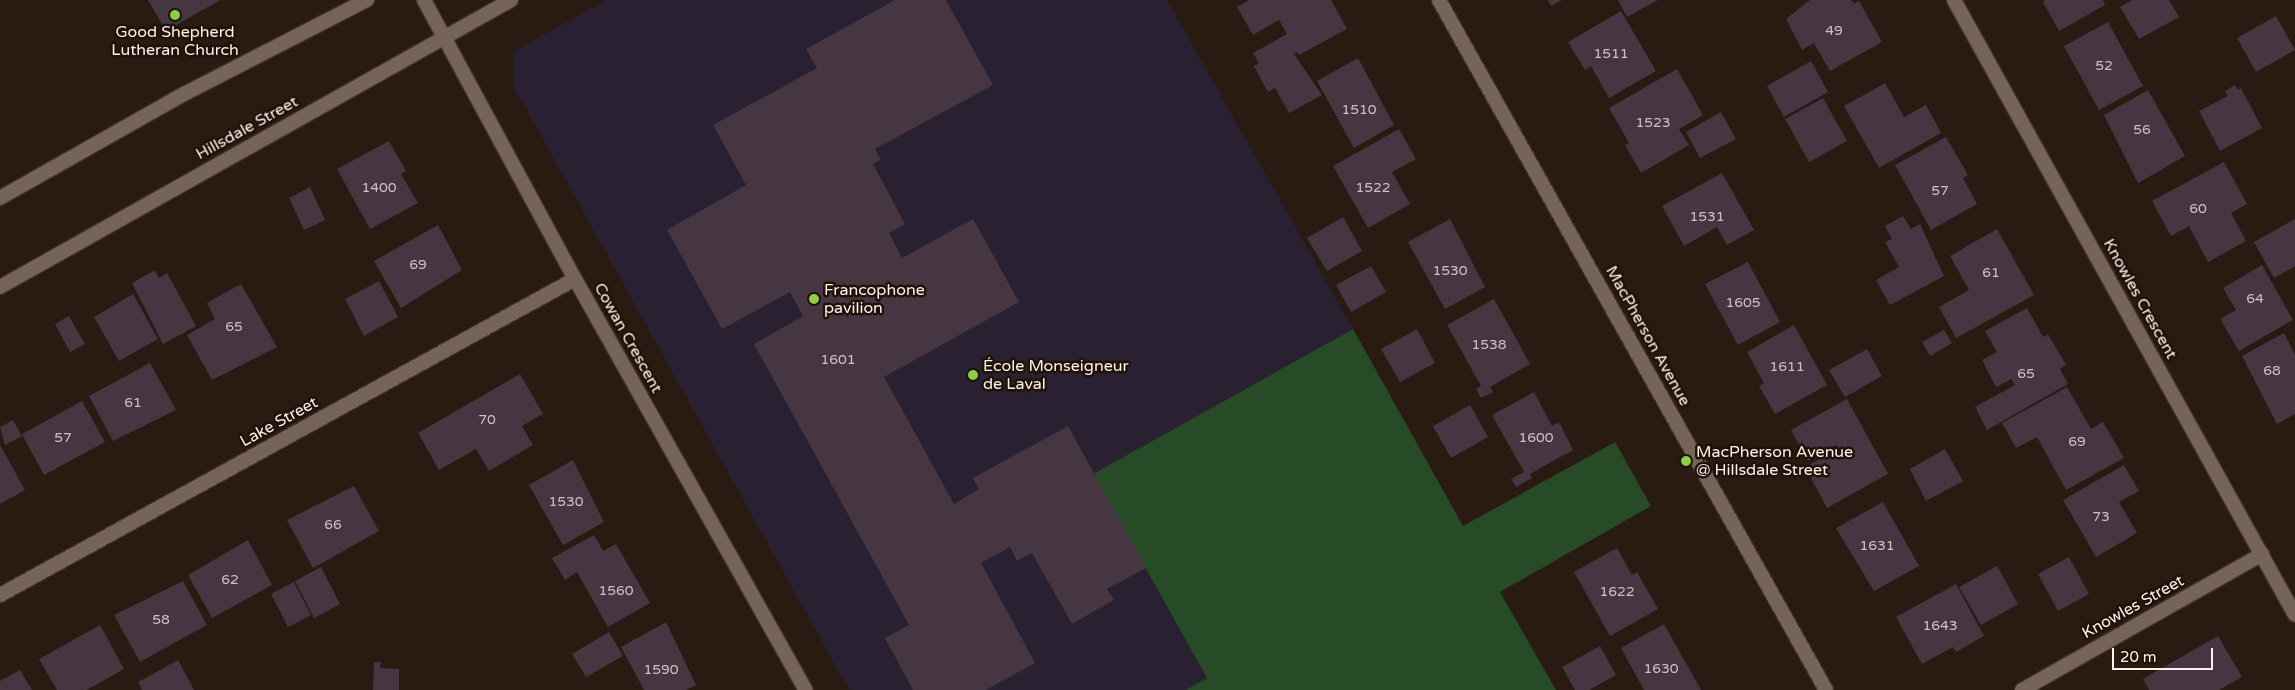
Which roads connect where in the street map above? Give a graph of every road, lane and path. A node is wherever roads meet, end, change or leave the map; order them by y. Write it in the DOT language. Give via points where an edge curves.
graph roads {
  1 [pos="367,0"];
  2 [pos="424,0"];
  3 [pos="511,0"];
  4 [pos="1439,0"];
  5 [pos="1954,0"];
  6 [pos="444,38"];
  7 [pos="0,198"];
  8 [pos="575,279"];
  9 [pos="0,287"];
  10 [pos="2262,554"];
  11 [pos="0,595"];
  12 [pos="2295,615"];
  13 [pos="806,690"];
  14 [pos="1826,690"];
  15 [pos="2022,690"];
  1 -- 7 [label="street" via="184,94"];
  2 -- 6 [label="street, Cowan Crescent"];
  3 -- 6 [label="street, Hillsdale Street"];
  4 -- 14 [label="street, MacPherson Avenue"];
  5 -- 10 [label="street, Knowles Crescent"];
  6 -- 8 [label="street, Cowan Crescent"];
  6 -- 9 [label="street, Hillsdale Street"];
  8 -- 11 [label="street, Lake Street"];
  8 -- 13 [label="street, Cowan Crescent"];
  10 -- 12 [label="street, Knowles Crescent"];
  10 -- 15 [label="street, Knowles Street"];
}
